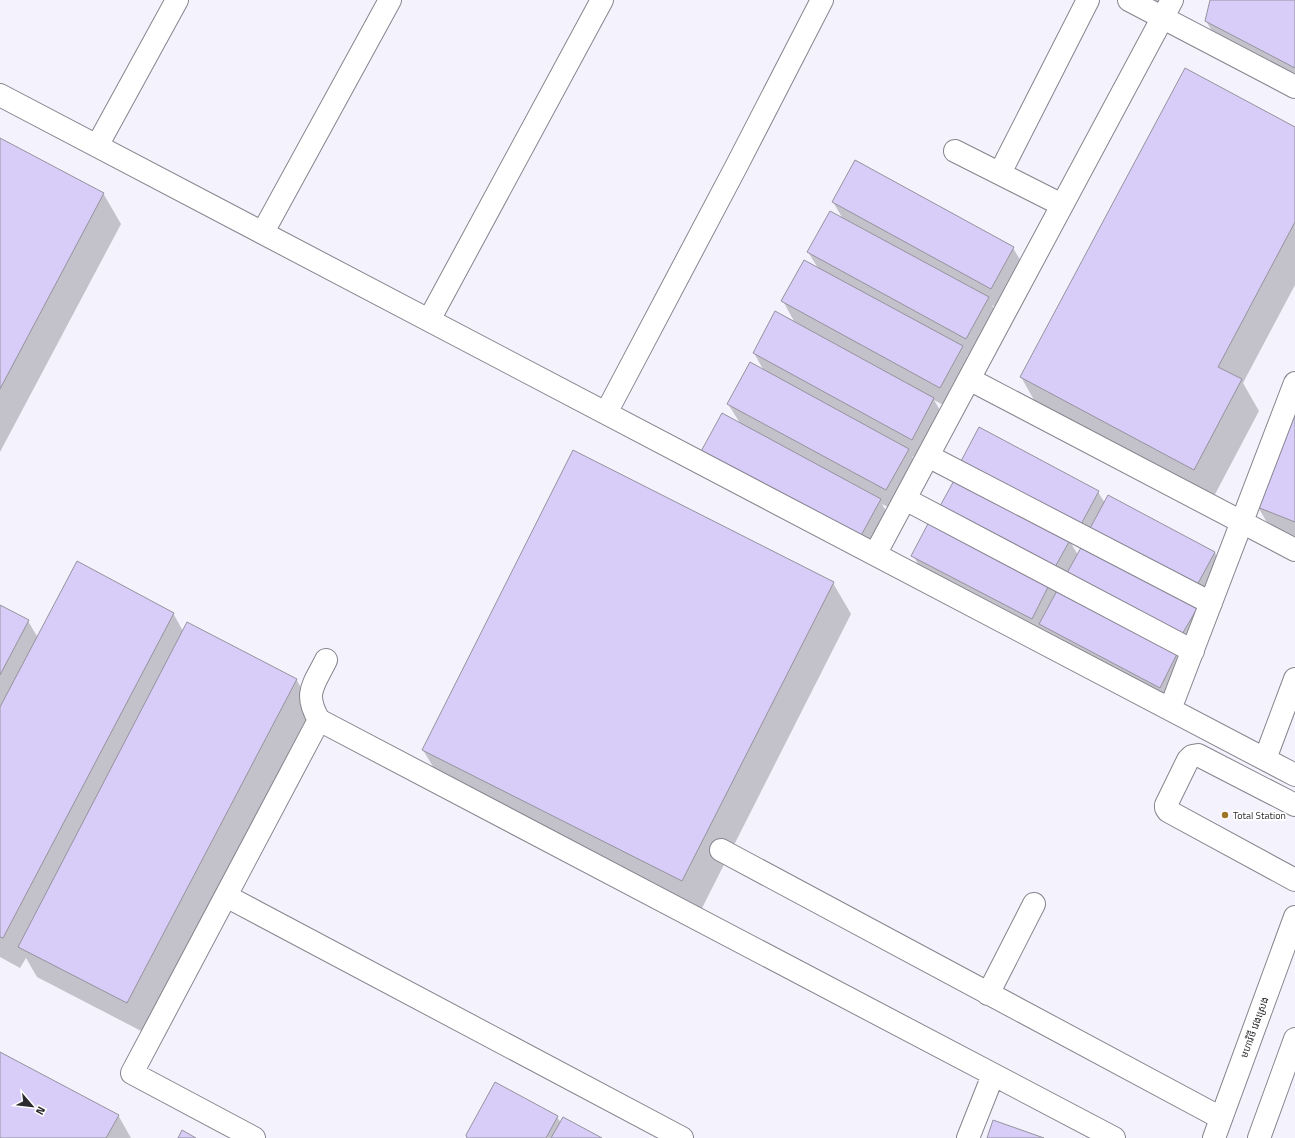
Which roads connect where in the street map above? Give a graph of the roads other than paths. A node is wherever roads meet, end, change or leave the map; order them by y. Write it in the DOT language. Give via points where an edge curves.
graph roads {
  1 [pos="177,0"];
  2 [pos="390,0"];
  3 [pos="602,0"];
  4 [pos="822,0"];
  5 [pos="1088,0"];
  6 [pos="1129,0"];
  7 [pos="1167,9"];
  8 [pos="1295,87"];
  9 [pos="0,95"];
  10 [pos="97,146"];
  11 [pos="955,151"];
  12 [pos="1000,173"];
  13 [pos="1062,205"];
  14 [pos="263,232"];
  15 [pos="429,320"];
  16 [pos="969,379"];
  17 [pos="1295,383"];
  18 [pos="606,413"];
  19 [pos="928,456"];
  20 [pos="905,499"];
  21 [pos="1242,522"];
  22 [pos="878,549"];
  23 [pos="1295,550"];
  24 [pos="1211,603"];
  25 [pos="1192,651"];
  26 [pos="326,660"];
  27 [pos="1295,679"];
  28 [pos="1174,699"];
  29 [pos="318,720"];
  30 [pos="1265,759"];
  31 [pos="1295,775"];
  32 [pos="1295,805"];
  33 [pos="721,850"];
  34 [pos="1295,880"];
  35 [pos="226,896"];
  36 [pos="1034,904"];
  37 [pos="1295,917"];
  38 [pos="988,994"];
  39 [pos="1295,1039"];
  40 [pos="993,1075"];
  41 [pos="1221,1118"];
  42 [pos="254,1138"];
  43 [pos="682,1138"];
  44 [pos="968,1138"];
  45 [pos="1114,1138"];
  46 [pos="1214,1138"];
  47 [pos="1259,1138"];
  1 -- 10 [label="street"];
  2 -- 14 [label="street"];
  3 -- 15 [label="street"];
  4 -- 18 [label="street"];
  5 -- 12 [label="street"];
  6 -- 7 [label="street"];
  7 -- 8 [label="street"];
  7 -- 13 [label="street"];
  9 -- 10 [label="street"];
  10 -- 14 [label="street"];
  11 -- 12 [label="street"];
  12 -- 13 [label="street"];
  13 -- 16 [label="street"];
  14 -- 15 [label="street"];
  15 -- 18 [label="street"];
  16 -- 19 [label="street"];
  16 -- 21 [label="street"];
  17 -- 21 [label="street"];
  18 -- 30 [label="street"];
  19 -- 20 [label="street"];
  19 -- 24 [label="street"];
  20 -- 22 [label="street"];
  20 -- 25 [label="street"];
  21 -- 23 [label="street"];
  21 -- 24 [label="street"];
  24 -- 25 [label="street"];
  25 -- 28 [label="street"];
  26 -- 29 [label="street" via="310,691 312,710"];
  27 -- 30 [label="street"];
  29 -- 35 [label="street"];
  29 -- 40 [label="street"];
  30 -- 31 [label="street"];
  32 -- 34 [label="street" via="1198,755 1188,760 1166,805 1168,811"];
  33 -- 38 [label="street"];
  35 -- 42 [label="street" via="132,1073"];
  35 -- 43 [label="street"];
  36 -- 38 [label="street"];
  37 -- 41 [label="street, មហាវិថី វេងស្រេង"];
  38 -- 41 [label="street"];
  39 -- 47 [label="street"];
  40 -- 44 [label="street"];
  40 -- 45 [label="street"];
  41 -- 46 [label="street, មហាវិថី វេងស្រេង"];
}
